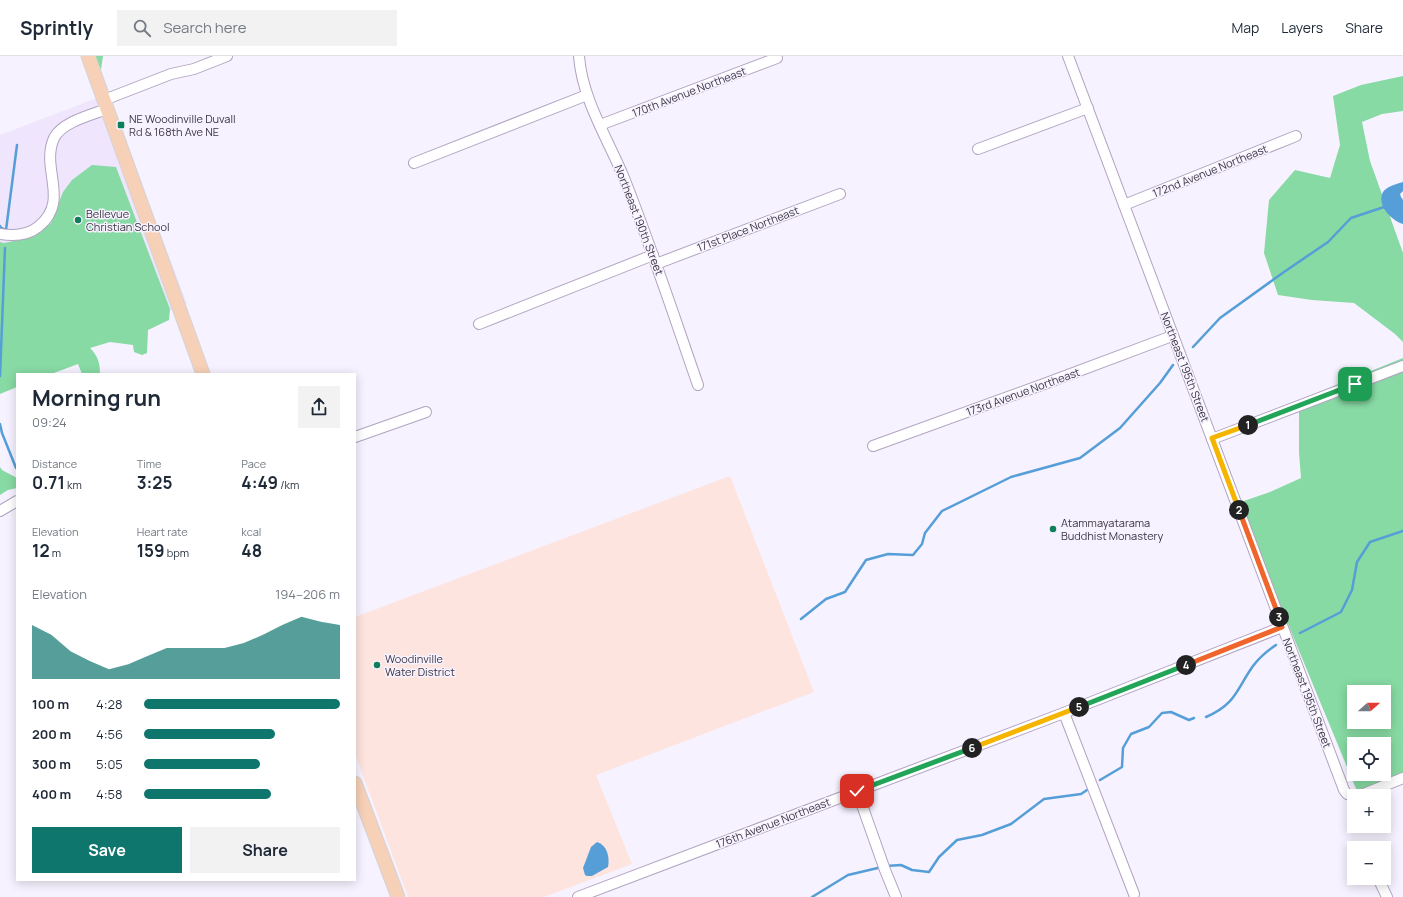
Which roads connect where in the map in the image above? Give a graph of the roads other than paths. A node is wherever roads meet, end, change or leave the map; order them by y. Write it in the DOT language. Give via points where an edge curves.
graph roads {
  1 [pos="88,56"];
  2 [pos="227,56"];
  3 [pos="578,56"];
  4 [pos="1068,56"];
  5 [pos="777,58"];
  6 [pos="587,95"];
  7 [pos="105,105"];
  8 [pos="1088,108"];
  9 [pos="600,125"];
  10 [pos="1296,136"];
  11 [pos="978,150"];
  12 [pos="414,162"];
  13 [pos="840,194"];
  14 [pos="1124,205"];
  15 [pos="0,234"];
  16 [pos="655,260"];
  17 [pos="479,324"];
  18 [pos="1172,336"];
  19 [pos="1403,366"];
  20 [pos="203,373"];
  21 [pos="698,385"];
  22 [pos="426,412"];
  23 [pos="356,437"];
  24 [pos="1212,438"];
  25 [pos="873,446"];
  26 [pos="16,502"];
  27 [pos="0,511"];
  28 [pos="1282,627"];
  29 [pos="1064,713"];
  30 [pos="1403,778"];
  31 [pos="356,786"];
  32 [pos="1376,789"];
  33 [pos="857,791"];
  34 [pos="1347,793"];
  35 [pos="1381,885"];
  36 [pos="1134,894"];
  37 [pos="398,897"];
  38 [pos="578,897"];
  39 [pos="896,897"];
  40 [pos="1387,897"];
  1 -- 7 [label="main road"];
  2 -- 7 [label="street" via="194,69 171,74"];
  3 -- 6 [label="street, Northeast 190th Street"];
  4 -- 8 [label="street, Northeast 195th Street"];
  5 -- 9 [label="street, 170th Avenue Northeast"];
  6 -- 9 [label="street, Northeast 190th Street"];
  6 -- 12 [label="street"];
  7 -- 15 [label="street" via="68,124 54,138 50,161 55,197 45,221 28,232"];
  7 -- 20 [label="main road"];
  8 -- 11 [label="street"];
  8 -- 14 [label="street, Northeast 195th Street"];
  9 -- 16 [label="street, Northeast 190th Street"];
  10 -- 14 [label="street, 172nd Avenue Northeast"];
  13 -- 16 [label="street, 171st Place Northeast"];
  14 -- 18 [label="street, Northeast 195th Street"];
  16 -- 17 [label="street, 171st Place Northeast"];
  16 -- 21 [label="street, Northeast 190th Street"];
  18 -- 24 [label="street, Northeast 195th Street"];
  18 -- 25 [label="street, 173rd Avenue Northeast"];
  19 -- 24 [label="street"];
  22 -- 23 [label="street"];
  24 -- 28 [label="street, Northeast 195th Street"];
  26 -- 27 [label="street"];
  28 -- 29 [label="street, 176th Avenue Northeast"];
  28 -- 34 [label="street, Northeast 195th Street"];
  29 -- 33 [label="street, 176th Avenue Northeast"];
  29 -- 36 [label="street"];
  30 -- 32 [label="street"];
  31 -- 37 [label="main road"];
  33 -- 38 [label="street, 176th Avenue Northeast"];
  33 -- 39 [label="street"];
  35 -- 40 [label="street"];
}
